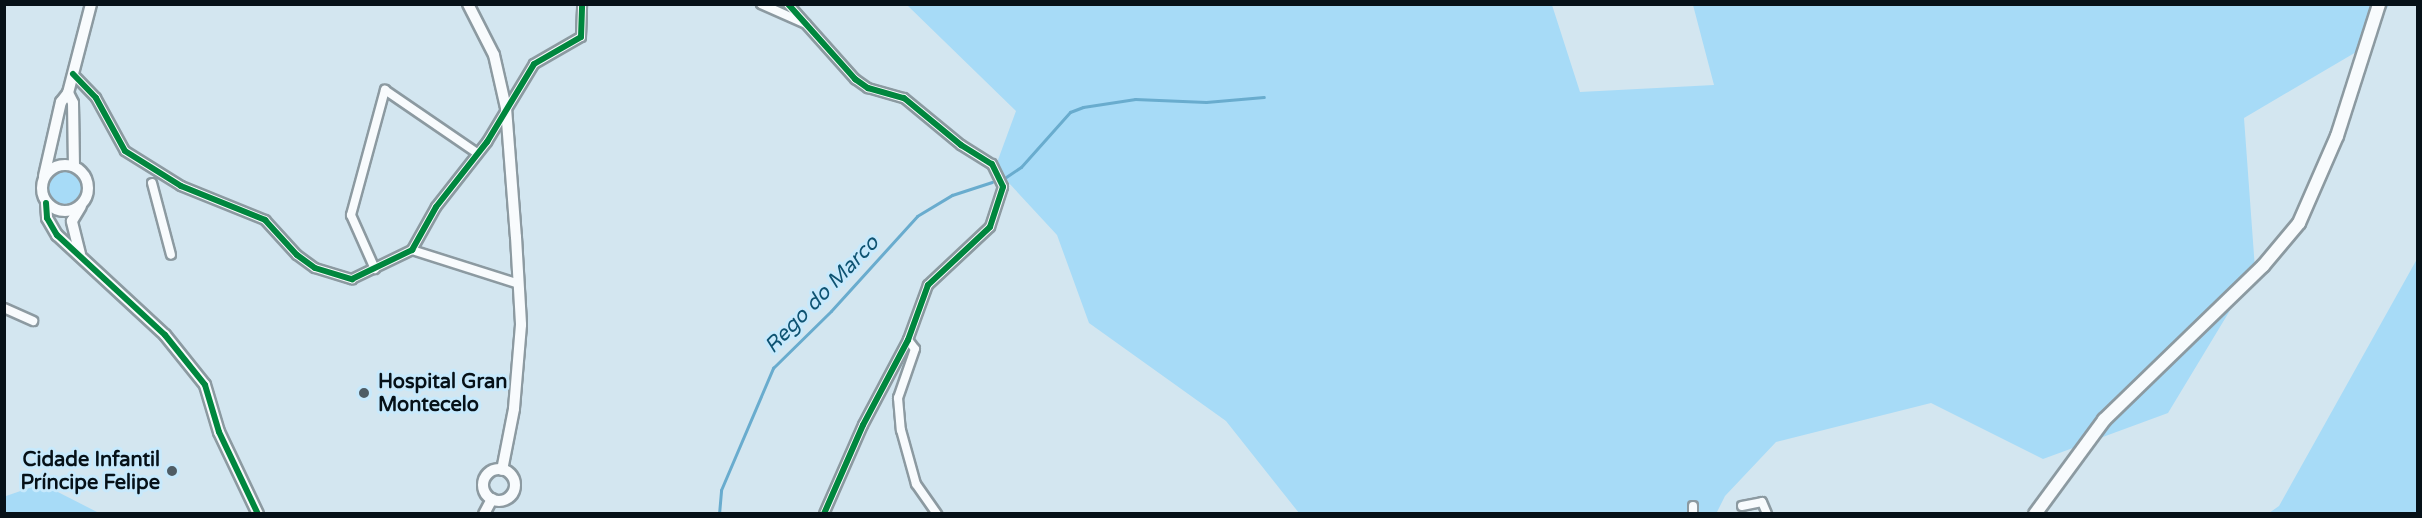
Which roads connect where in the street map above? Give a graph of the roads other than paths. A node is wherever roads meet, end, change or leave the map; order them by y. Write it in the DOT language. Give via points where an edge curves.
graph roads {
  1 [pos="91,4"];
  2 [pos="468,4"];
  3 [pos="582,4"];
  4 [pos="761,4"];
  5 [pos="788,4"];
  6 [pos="2377,6"];
  7 [pos="807,25"];
  8 [pos="73,74"];
  9 [pos="68,93"];
  10 [pos="506,108"];
  11 [pos="477,153"];
  12 [pos="74,166"];
  13 [pos="44,176"];
  14 [pos="152,183"];
  15 [pos="46,203"];
  16 [pos="81,206"];
  17 [pos="412,250"];
  18 [pos="81,255"];
  19 [pos="171,255"];
  20 [pos="375,269"];
  21 [pos="519,284"];
  22 [pos="4,308"];
  23 [pos="33,321"];
  24 [pos="909,340"];
  25 [pos="502,470"];
  26 [pos="492,500"];
  27 [pos="1742,506"];
  28 [pos="258,513"];
  29 [pos="484,513"];
  30 [pos="824,513"];
  31 [pos="937,513"];
  32 [pos="1767,513"];
  33 [pos="2035,513"];
  1 -- 8 [label="street"];
  2 -- 10 [label="street" via="494,55"];
  3 -- 10 [label="street" via="581,37 534,64"];
  4 -- 7 [label="street"];
  5 -- 7 [label="street"];
  6 -- 33 [label="main road" via="2337,136 2299,224 2263,266 2104,420"];
  7 -- 24 [label="street" via="855,79 868,88 904,98 961,145 992,164 1003,187 990,227 928,285"];
  8 -- 9 [label="street"];
  8 -- 20 [label="street" via="93,93 125,151 147,167 190,190 265,220 297,255 315,268 347,279"];
  9 -- 12 [label="street" via="73,103"];
  9 -- 13 [label="street" via="61,102"];
  10 -- 11 [label="street"];
  10 -- 21 [label="street"];
  11 -- 17 [label="street" via="436,207"];
  11 -- 20 [label="street" via="385,90 351,215"];
  12 -- 13 [label="street" via="57,165"];
  12 -- 16 [label="street" via="88,184"];
  13 -- 15 [label="street" via="41,190"];
  14 -- 19 [label="street"];
  15 -- 16 [label="street" via="59,211"];
  15 -- 18 [label="street" via="47,218 57,235"];
  16 -- 18 [label="street" via="72,221"];
  17 -- 20 [label="street"];
  17 -- 21 [label="street"];
  18 -- 28 [label="street" via="165,335 200,379 223,442"];
  21 -- 25 [label="street" via="521,325 514,409"];
  22 -- 23 [label="street"];
  24 -- 30 [label="street" via="863,425"];
  24 -- 31 [label="street" via="915,349 898,398 901,430 916,484"];
  25 -- 26 [label="street" via="492,471 483,483"];
  25 -- 26 [label="street" via="511,476 513,490 502,500"];
  26 -- 29 [label="street"];
  27 -- 32 [label="street" via="1762,502"];
}
